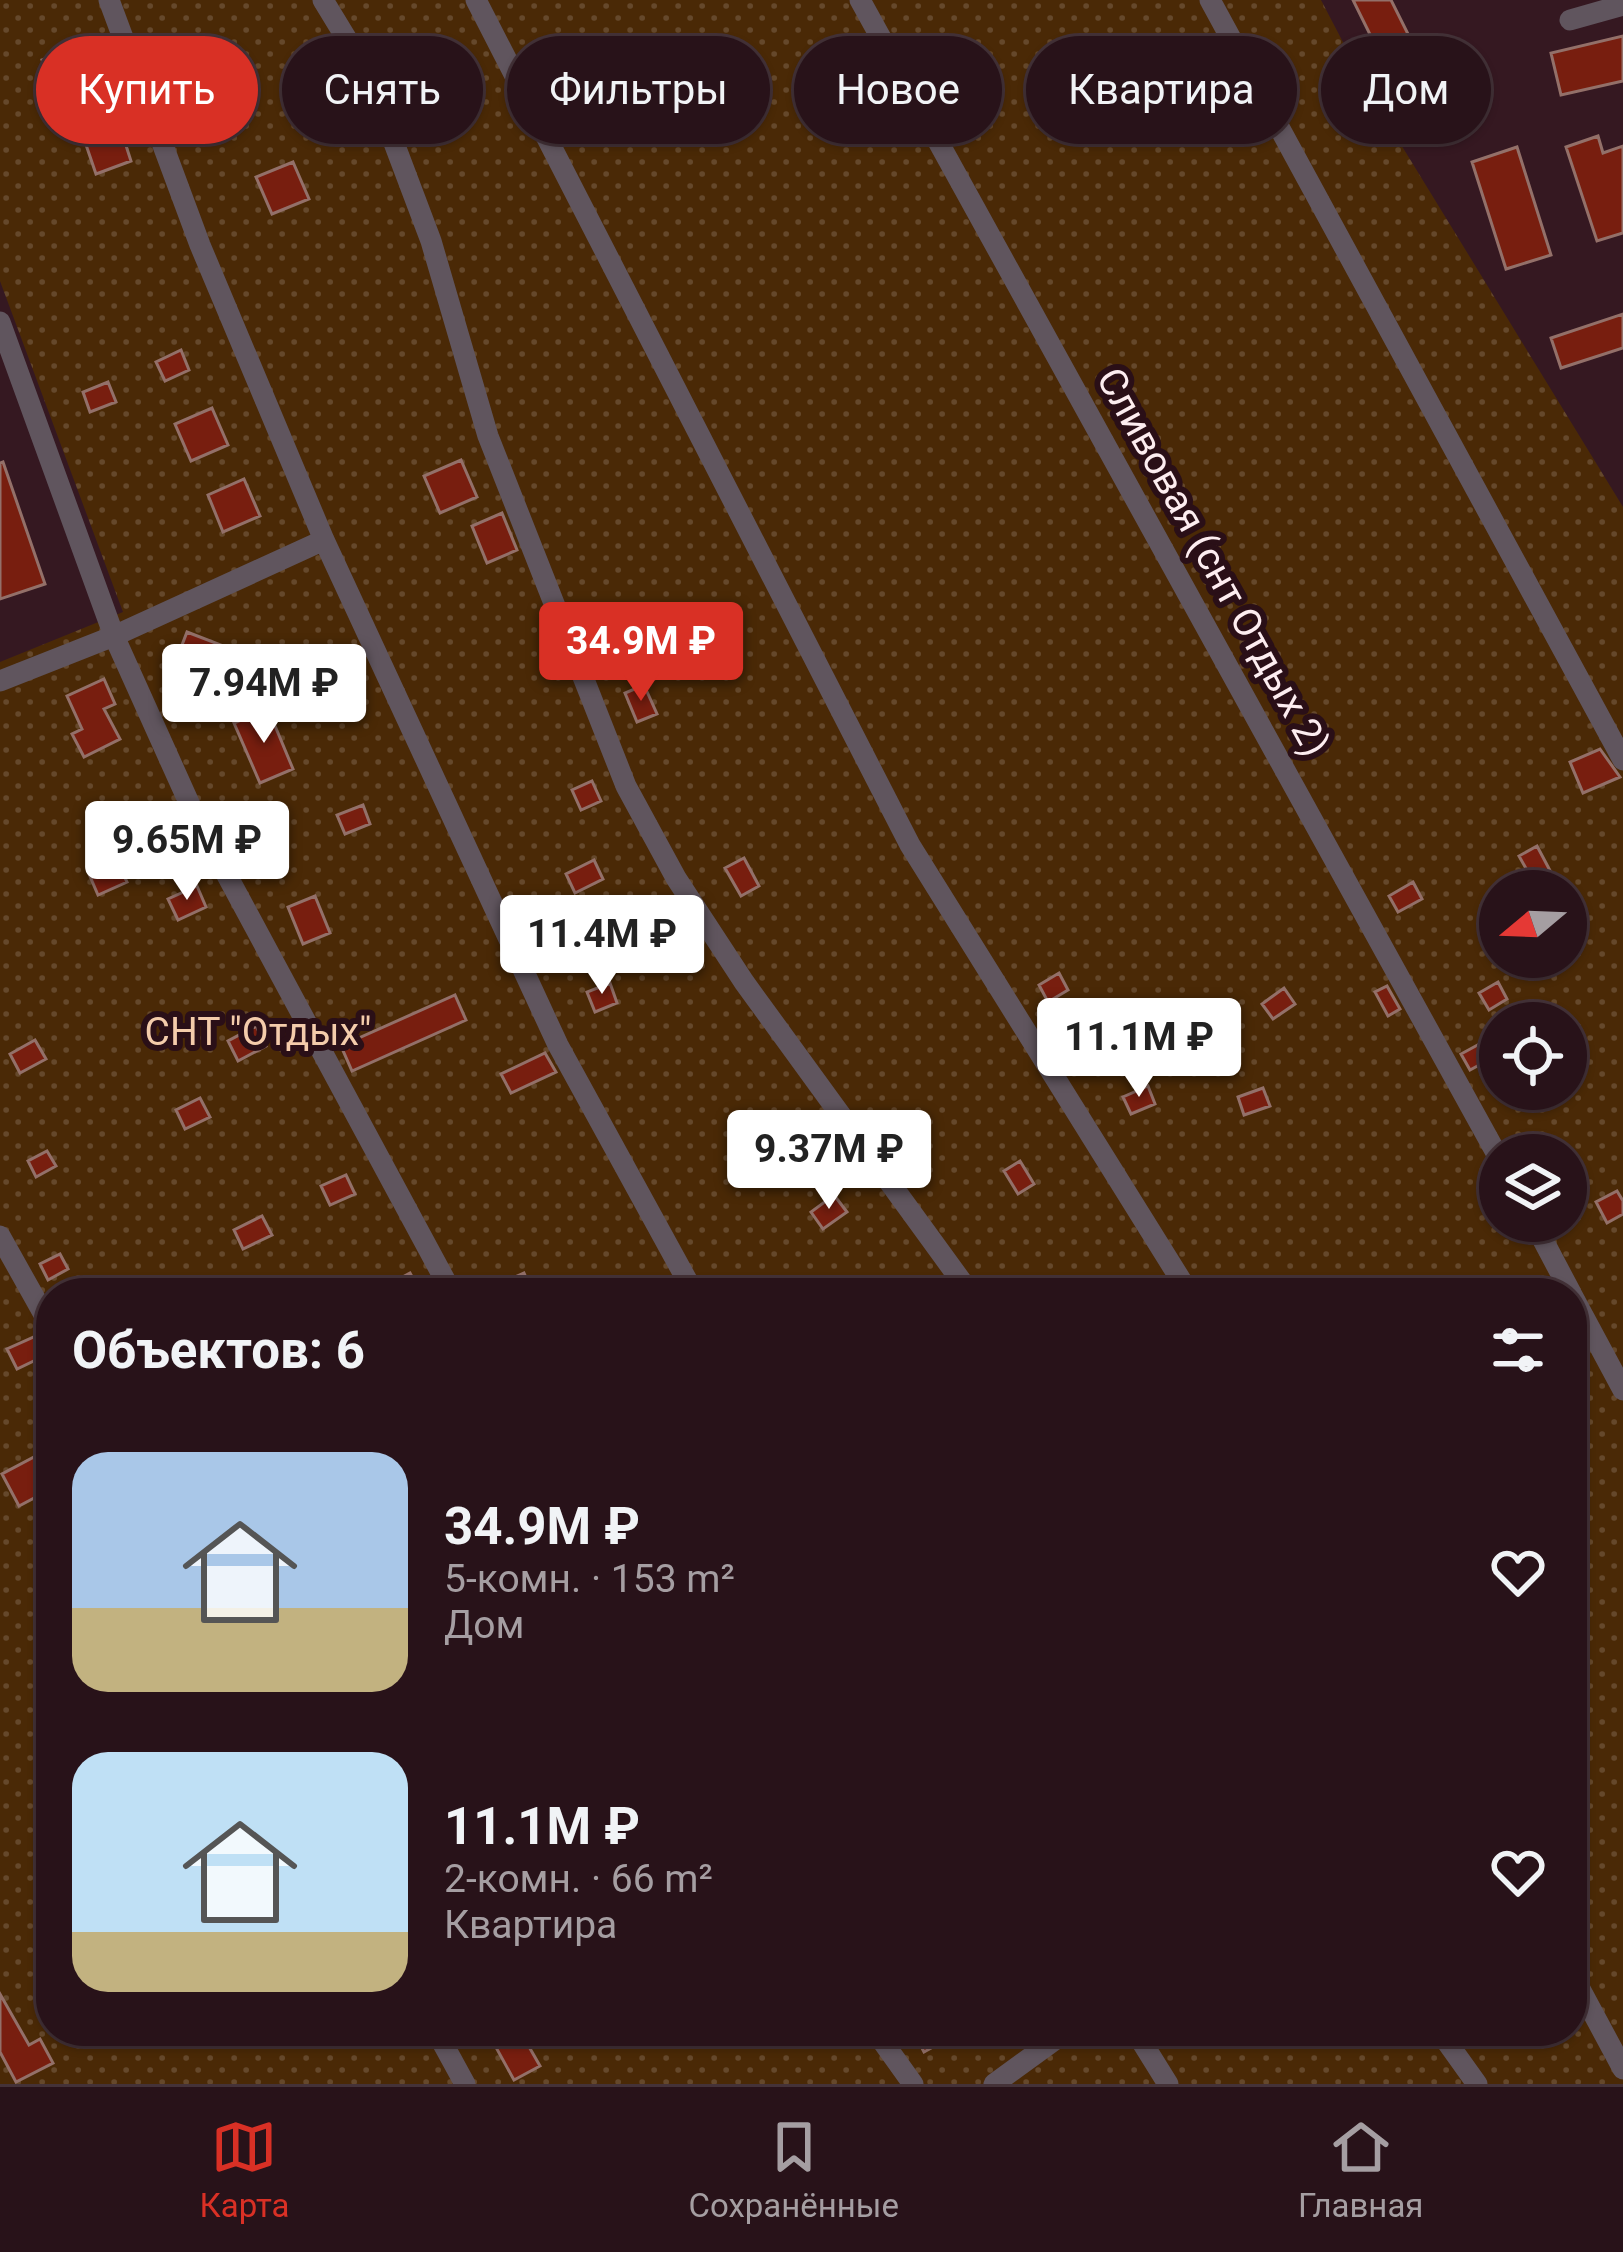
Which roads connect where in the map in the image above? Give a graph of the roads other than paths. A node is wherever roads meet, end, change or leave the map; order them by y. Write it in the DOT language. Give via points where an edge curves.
graph roads {
  1 [pos="109,0"];
  2 [pos="323,0"];
  3 [pos="476,0"];
  4 [pos="860,0"];
  5 [pos="1210,0"];
  6 [pos="1623,5"];
  7 [pos="1570,20"];
  8 [pos="0,322"];
  9 [pos="324,540"];
  10 [pos="114,635"];
  11 [pos="0,681"];
  12 [pos="1623,760"];
  13 [pos="1486,1134"];
  14 [pos="0,1235"];
  15 [pos="1544,1242"];
  16 [pos="444,1278"];
  17 [pos="686,1278"];
  18 [pos="959,1278"];
  19 [pos="1180,1278"];
  20 [pos="1563,1278"];
  21 [pos="36,1300"];
  22 [pos="1587,1322"];
  23 [pos="1623,1390"];
  24 [pos="1587,2002"];
  25 [pos="444,2046"];
  26 [pos="886,2046"];
  27 [pos="1046,2046"];
  28 [pos="1144,2046"];
  29 [pos="1449,2046"];
  30 [pos="1623,2069"];
  31 [pos="465,2084"];
  32 [pos="913,2084"];
  33 [pos="994,2084"];
  34 [pos="1168,2084"];
  35 [pos="1477,2084"];
  1 -- 9 [label="lane" via="200,245"];
  2 -- 18 [label="lane" via="368,74 431,241 488,436 626,786 744,982"];
  3 -- 19 [label="lane" via="910,845"];
  4 -- 13 [label="lane, Сливовая (снт Отдых 2)"];
  5 -- 12 [label="lane"];
  6 -- 7 [label="lane"];
  8 -- 10 [label="lane"];
  9 -- 10 [label="lane"];
  9 -- 17 [label="lane" via="558,1045"];
  10 -- 11 [label="lane"];
  10 -- 16 [label="lane" via="195,816"];
  14 -- 21 [label="lane"];
  15 -- 20 [label="lane"];
  22 -- 23 [label="lane"];
  24 -- 30 [label="lane"];
  25 -- 31 [label="lane"];
  26 -- 32 [label="lane"];
  27 -- 33 [label="lane"];
  28 -- 34 [label="lane"];
  29 -- 35 [label="lane"];
}
